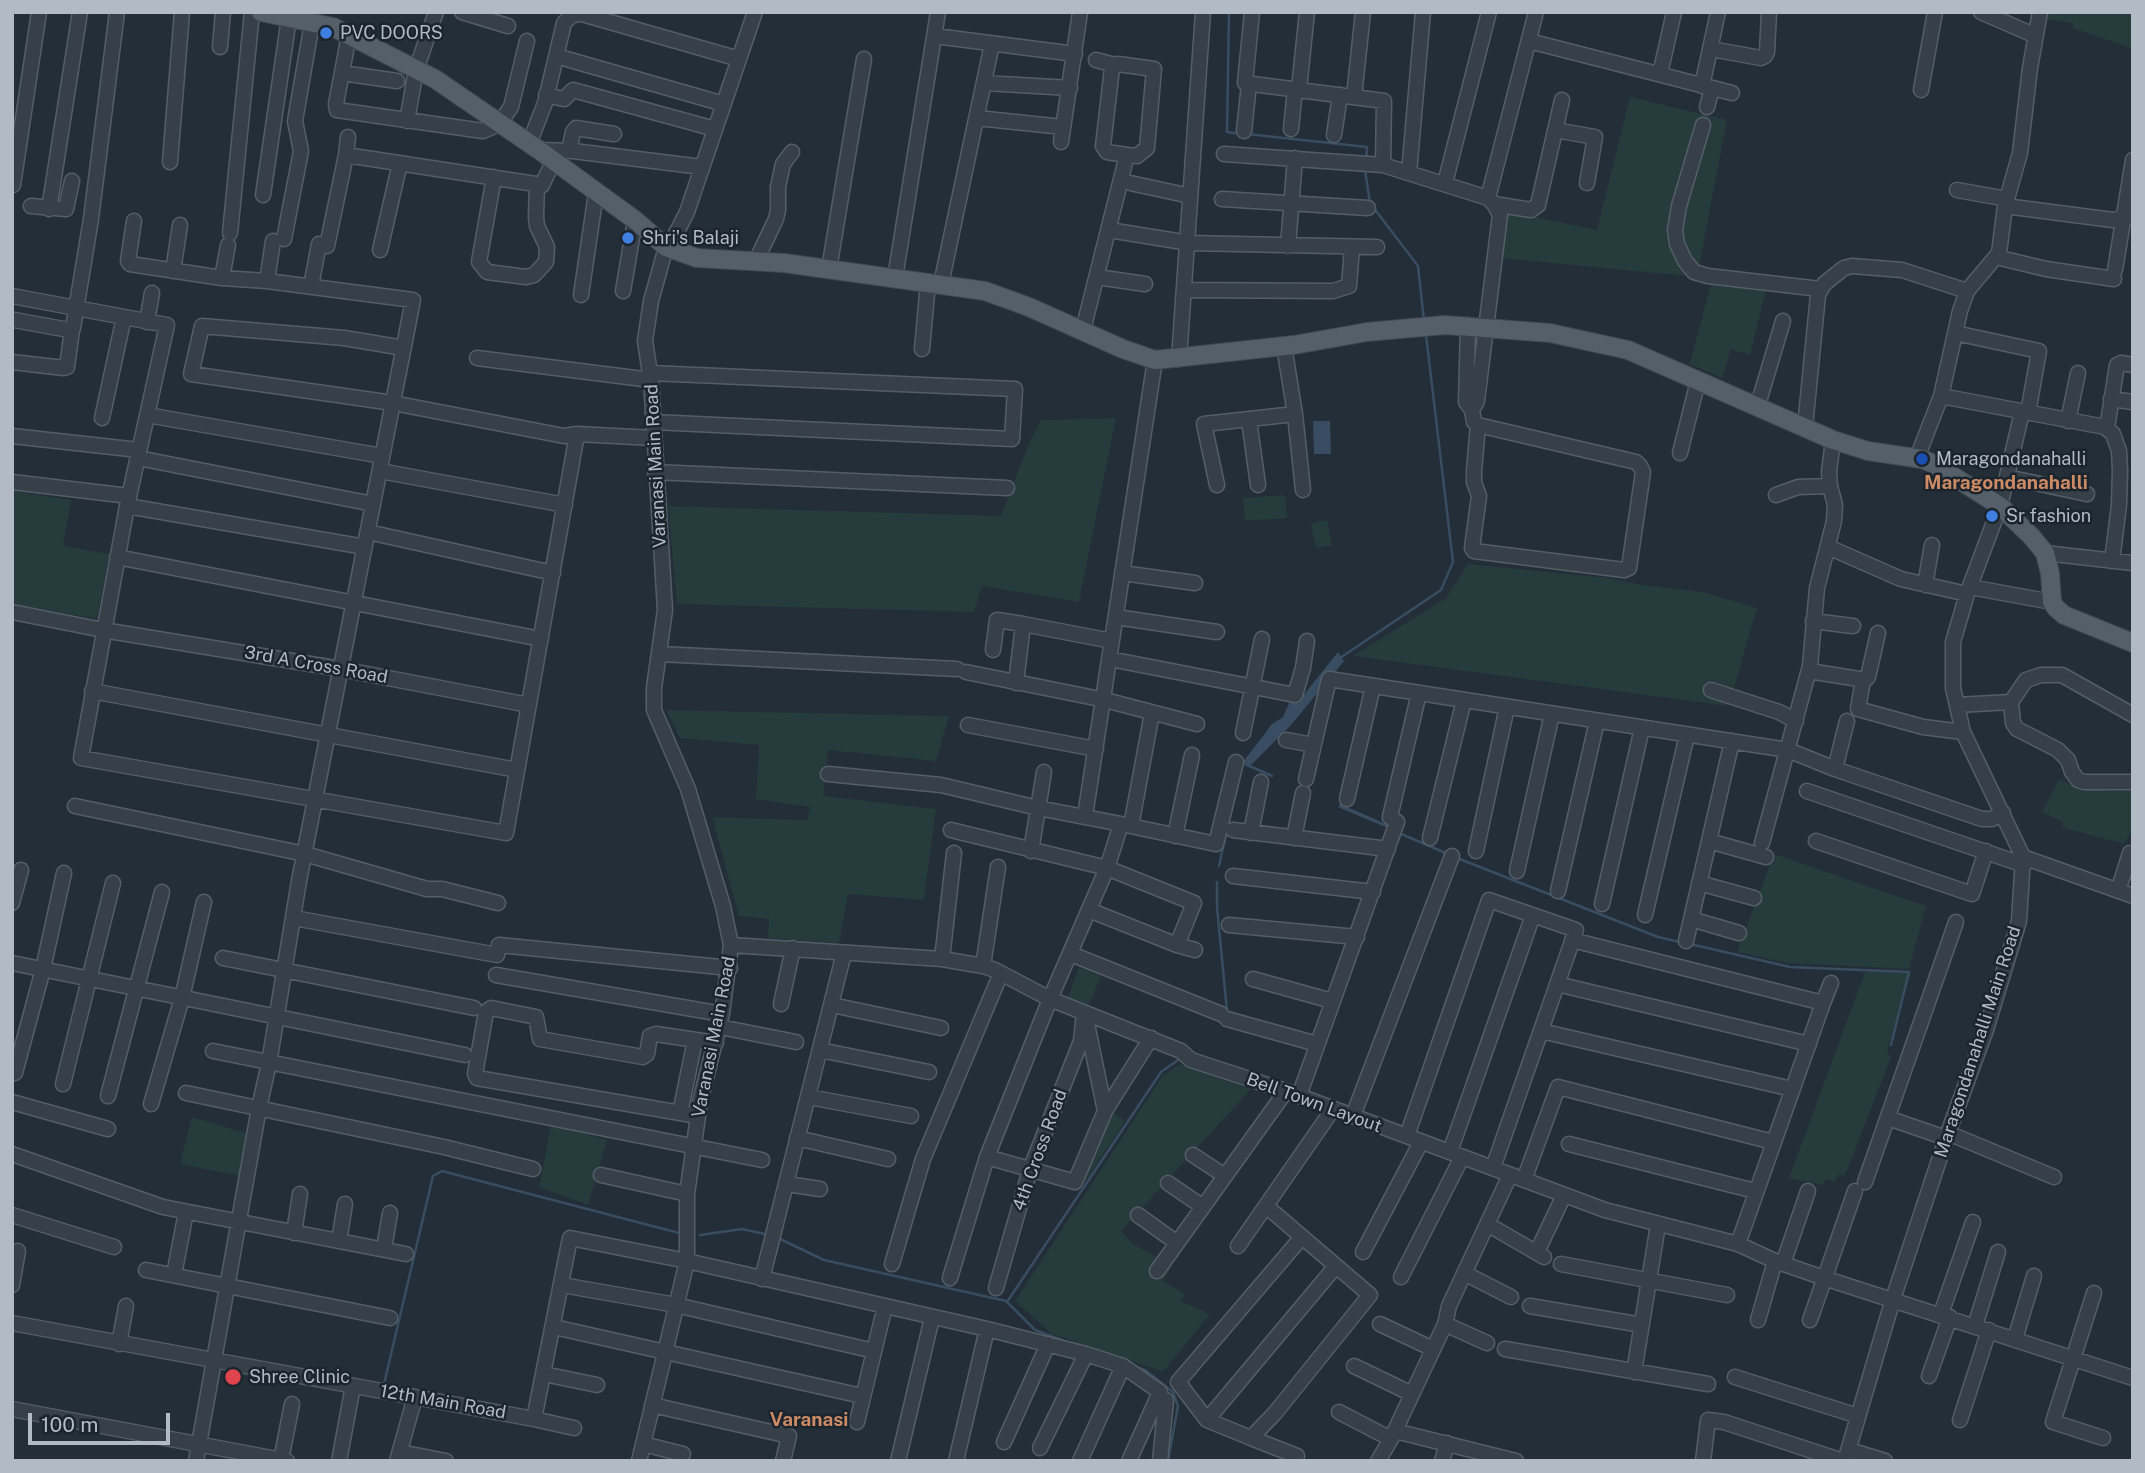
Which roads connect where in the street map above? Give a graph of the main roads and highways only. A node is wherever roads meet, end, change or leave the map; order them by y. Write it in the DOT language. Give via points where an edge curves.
graph roads {
  1 [pos="261,12"];
  2 [pos="2133,643"];
  1 -- 2 [label="main road" via="333,27 435,79 635,220 667,248 697,258 829,269 985,291 1155,360 1445,325 1550,333 1628,349 1833,440 1934,464 2000,506 2045,554 2052,602 2064,615"];
}
